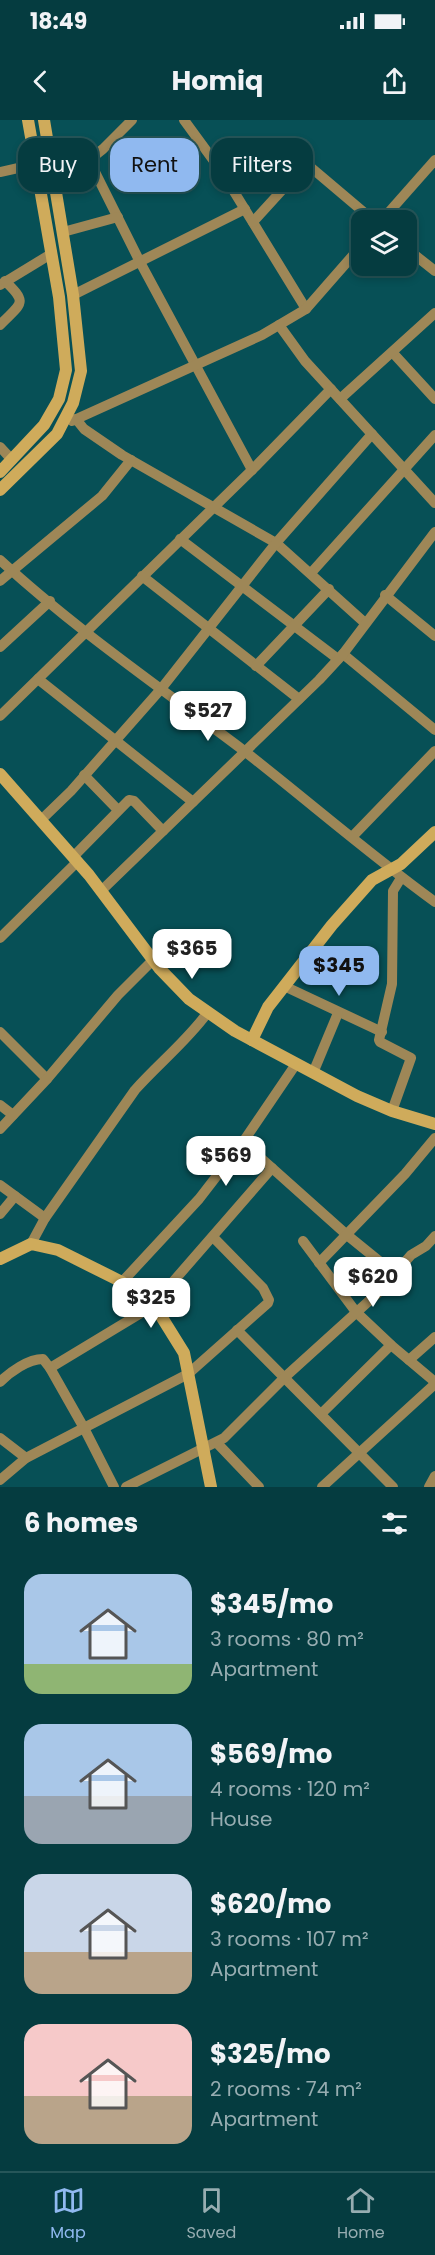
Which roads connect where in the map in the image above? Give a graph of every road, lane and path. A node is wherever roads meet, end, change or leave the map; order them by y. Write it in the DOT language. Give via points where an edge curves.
graph roads {
  1 [pos="28,120"];
  2 [pos="44,120"];
  3 [pos="132,120"];
  4 [pos="184,120"];
  5 [pos="31,138"];
  6 [pos="47,138"];
  7 [pos="98,152"];
  8 [pos="435,160"];
  9 [pos="18,168"];
  10 [pos="0,172"];
  11 [pos="98,178"];
  12 [pos="41,192"];
  13 [pos="56,192"];
  14 [pos="245,209"];
  15 [pos="361,210"];
  16 [pos="391,210"];
  17 [pos="118,217"];
  18 [pos="253,222"];
  19 [pos="63,232"];
  20 [pos="51,254"];
  21 [pos="417,257"];
  22 [pos="351,258"];
  23 [pos="140,262"];
  24 [pos="435,271"];
  25 [pos="2,283"];
  26 [pos="74,295"];
  27 [pos="306,309"];
  28 [pos="435,313"];
  29 [pos="0,325"];
  30 [pos="279,325"];
  31 [pos="393,353"];
  32 [pos="196,365"];
  33 [pos="331,390"];
  34 [pos="340,399"];
  35 [pos="435,399"];
  36 [pos="76,419"];
  37 [pos="62,425"];
  38 [pos="372,434"];
  39 [pos="435,435"];
  40 [pos="0,447"];
  41 [pos="12,460"];
  42 [pos="132,460"];
  43 [pos="403,468"];
  44 [pos="252,470"];
  45 [pos="0,472"];
  46 [pos="0,490"];
  47 [pos="435,503"];
  48 [pos="214,507"];
  49 [pos="435,532"];
  50 [pos="180,539"];
  51 [pos="276,543"];
  52 [pos="0,560"];
  53 [pos="12,571"];
  54 [pos="311,573"];
  55 [pos="142,576"];
  56 [pos="0,581"];
  57 [pos="243,585"];
  58 [pos="329,589"];
  59 [pos="386,596"];
  60 [pos="50,601"];
  61 [pos="365,623"];
  62 [pos="295,625"];
  63 [pos="208,629"];
  64 [pos="87,632"];
  65 [pos="435,636"];
  66 [pos="0,647"];
  67 [pos="341,656"];
  68 [pos="256,666"];
  69 [pos="38,680"];
  70 [pos="161,689"];
  71 [pos="299,699"];
  72 [pos="0,716"];
  73 [pos="435,730"];
  74 [pos="115,741"];
  75 [pos="435,751"];
  76 [pos="244,752"];
  77 [pos="0,774"];
  78 [pos="84,776"];
  79 [pos="193,802"];
  80 [pos="118,810"];
  81 [pos="41,820"];
  82 [pos="163,831"];
  83 [pos="435,832"];
  84 [pos="352,837"];
  85 [pos="75,859"];
  86 [pos="390,870"];
  87 [pos="402,878"];
  88 [pos="101,891"];
  89 [pos="435,902"];
  90 [pos="0,938"];
  91 [pos="153,960"];
  92 [pos="284,986"];
  93 [pos="208,1012"];
  94 [pos="338,1013"];
  95 [pos="0,1032"];
  96 [pos="382,1032"];
  97 [pos="252,1040"];
  98 [pos="296,1064"];
  99 [pos="313,1073"];
  100 [pos="47,1079"];
  101 [pos="0,1105"];
  102 [pos="393,1111"];
  103 [pos="13,1115"];
  104 [pos="435,1124"];
  105 [pos="0,1129"];
  106 [pos="435,1138"];
  107 [pos="243,1142"];
  108 [pos="272,1168"];
  109 [pos="0,1185"];
  110 [pos="15,1196"];
  111 [pos="0,1214"];
  112 [pos="45,1218"];
  113 [pos="347,1235"];
  114 [pos="435,1236"];
  115 [pos="213,1237"];
  116 [pos="303,1241"];
  117 [pos="31,1244"];
  118 [pos="431,1249"];
  119 [pos="0,1259"];
  120 [pos="319,1263"];
  121 [pos="395,1274"];
  122 [pos="122,1282"];
  123 [pos="151,1307"];
  124 [pos="356,1312"];
  125 [pos="237,1330"];
  126 [pos="435,1337"];
  127 [pos="391,1346"];
  128 [pos="409,1360"];
  129 [pos="50,1368"];
  130 [pos="188,1374"];
  131 [pos="2,1376"];
  132 [pos="285,1377"];
  133 [pos="435,1383"];
  134 [pos="321,1414"];
  135 [pos="84,1428"];
  136 [pos="0,1438"];
  137 [pos="218,1443"];
  138 [pos="204,1447"];
  139 [pos="359,1454"];
  140 [pos="26,1458"];
  141 [pos="435,1476"];
  142 [pos="0,1480"];
  143 [pos="114,1487"];
  144 [pos="126,1487"];
  145 [pos="211,1487"];
  146 [pos="259,1487"];
  147 [pos="322,1487"];
  148 [pos="393,1487"];
  149 [pos="429,1487"];
  1 -- 5 [label="main road"];
  2 -- 6 [label="main road"];
  3 -- 7 [label="street"];
  4 -- 14 [label="street"];
  8 -- 16 [label="street"];
  9 -- 10 [label="street"];
  11 -- 17 [label="street"];
  12 -- 20 [label="main road"];
  13 -- 19 [label="main road"];
  14 -- 18 [label="street"];
  14 -- 23 [label="street"];
  15 -- 18 [label="street" via="308,165"];
  17 -- 19 [label="street"];
  17 -- 23 [label="street"];
  18 -- 27 [label="street"];
  19 -- 26 [label="main road"];
  20 -- 25 [label="street"];
  20 -- 41 [label="main road" via="66,370 59,399 44,425"];
  21 -- 24 [label="street"];
  22 -- 27 [label="street"];
  23 -- 26 [label="street"];
  23 -- 32 [label="street"];
  25 -- 29 [label="street" via="21,300"];
  26 -- 37 [label="main road" via="81,371 74,403"];
  27 -- 30 [label="street"];
  28 -- 31 [label="street"];
  30 -- 32 [label="street"];
  30 -- 33 [label="street"];
  31 -- 34 [label="street"];
  31 -- 35 [label="street"];
  32 -- 36 [label="street"];
  32 -- 44 [label="street"];
  33 -- 34 [label="street"];
  33 -- 44 [label="street"];
  34 -- 38 [label="street"];
  36 -- 37 [label="street"];
  36 -- 42 [label="street" via="84,429"];
  37 -- 46 [label="main road"];
  38 -- 43 [label="street"];
  38 -- 51 [label="street"];
  39 -- 43 [label="street"];
  40 -- 41 [label="street"];
  41 -- 45 [label="main road"];
  42 -- 48 [label="street"];
  42 -- 53 [label="street" via="102,496"];
  43 -- 47 [label="street"];
  43 -- 54 [label="street"];
  44 -- 48 [label="street"];
  48 -- 50 [label="street"];
  48 -- 51 [label="street"];
  49 -- 59 [label="street"];
  50 -- 55 [label="street"];
  50 -- 57 [label="street"];
  51 -- 54 [label="street"];
  51 -- 57 [label="street"];
  52 -- 53 [label="street"];
  53 -- 56 [label="street"];
  53 -- 60 [label="street"];
  54 -- 58 [label="street"];
  55 -- 63 [label="street"];
  55 -- 64 [label="street"];
  57 -- 62 [label="street"];
  57 -- 63 [label="street"];
  58 -- 61 [label="street"];
  58 -- 62 [label="street"];
  59 -- 61 [label="street"];
  59 -- 65 [label="street"];
  60 -- 64 [label="street"];
  60 -- 66 [label="street"];
  61 -- 67 [label="street"];
  62 -- 67 [label="street"];
  62 -- 68 [label="street"];
  63 -- 68 [label="street"];
  63 -- 70 [label="street"];
  64 -- 69 [label="street"];
  64 -- 70 [label="street"];
  67 -- 71 [label="street"];
  67 -- 73 [label="street"];
  68 -- 71 [label="street"];
  69 -- 72 [label="street"];
  69 -- 74 [label="street"];
  70 -- 74 [label="street"];
  70 -- 76 [label="street"];
  71 -- 76 [label="street"];
  74 -- 78 [label="street"];
  74 -- 79 [label="street"];
  75 -- 84 [label="street"];
  76 -- 79 [label="street"];
  76 -- 84 [label="street"];
  77 -- 81 [label="main road"];
  78 -- 80 [label="street"];
  78 -- 81 [label="street"];
  79 -- 82 [label="street"];
  80 -- 82 [label="street" via="132,800"];
  80 -- 85 [label="street"];
  81 -- 85 [label="main road"];
  82 -- 88 [label="street"];
  83 -- 86 [label="main road"];
  84 -- 86 [label="street"];
  85 -- 88 [label="main road"];
  85 -- 90 [label="street"];
  86 -- 87 [label="street"];
  86 -- 92 [label="main road" via="372,880"];
  87 -- 89 [label="street"];
  87 -- 96 [label="street" via="393,891 392,984"];
  88 -- 91 [label="main road"];
  91 -- 93 [label="main road" via="189,999"];
  91 -- 100 [label="street" via="86,1030"];
  92 -- 94 [label="street"];
  92 -- 97 [label="main road" via="268,1007"];
  93 -- 97 [label="main road"];
  93 -- 112 [label="street" via="135,1090"];
  94 -- 96 [label="street"];
  94 -- 99 [label="street"];
  95 -- 100 [label="street"];
  96 -- 102 [label="street" via="380,1042 411,1059"];
  97 -- 98 [label="main road"];
  98 -- 99 [label="main road"];
  98 -- 107 [label="street"];
  99 -- 102 [label="main road"];
  100 -- 103 [label="street"];
  101 -- 103 [label="street"];
  102 -- 104 [label="main road"];
  103 -- 105 [label="street"];
  106 -- 113 [label="street"];
  107 -- 108 [label="street"];
  107 -- 122 [label="street" via="199,1199"];
  108 -- 113 [label="street"];
  108 -- 115 [label="street"];
  109 -- 110 [label="street"];
  110 -- 111 [label="street"];
  110 -- 112 [label="street"];
  112 -- 117 [label="street"];
  113 -- 120 [label="street"];
  113 -- 121 [label="street"];
  114 -- 118 [label="street"];
  115 -- 123 [label="street"];
  115 -- 125 [label="street" via="263,1288 269,1300"];
  116 -- 120 [label="street"];
  117 -- 119 [label="main road"];
  117 -- 122 [label="main road" via="58,1250"];
  118 -- 121 [label="street" via="416,1250"];
  120 -- 124 [label="street"];
  121 -- 124 [label="street"];
  122 -- 123 [label="main road"];
  123 -- 129 [label="street"];
  123 -- 130 [label="main road" via="184,1353"];
  124 -- 127 [label="street"];
  124 -- 132 [label="street"];
  125 -- 130 [label="street"];
  125 -- 132 [label="street"];
  126 -- 128 [label="street"];
  127 -- 128 [label="street"];
  127 -- 134 [label="street"];
  128 -- 133 [label="street"];
  129 -- 131 [label="street" via="38,1359"];
  129 -- 135 [label="street"];
  130 -- 135 [label="street"];
  130 -- 138 [label="main road"];
  132 -- 134 [label="street"];
  132 -- 137 [label="street"];
  133 -- 139 [label="street"];
  134 -- 139 [label="street"];
  135 -- 140 [label="street"];
  135 -- 143 [label="street"];
  136 -- 140 [label="street"];
  137 -- 138 [label="street"];
  137 -- 146 [label="street"];
  138 -- 144 [label="street"];
  138 -- 145 [label="main road"];
  139 -- 147 [label="street"];
  139 -- 148 [label="street"];
  140 -- 142 [label="street"];
  141 -- 149 [label="street"];
}
